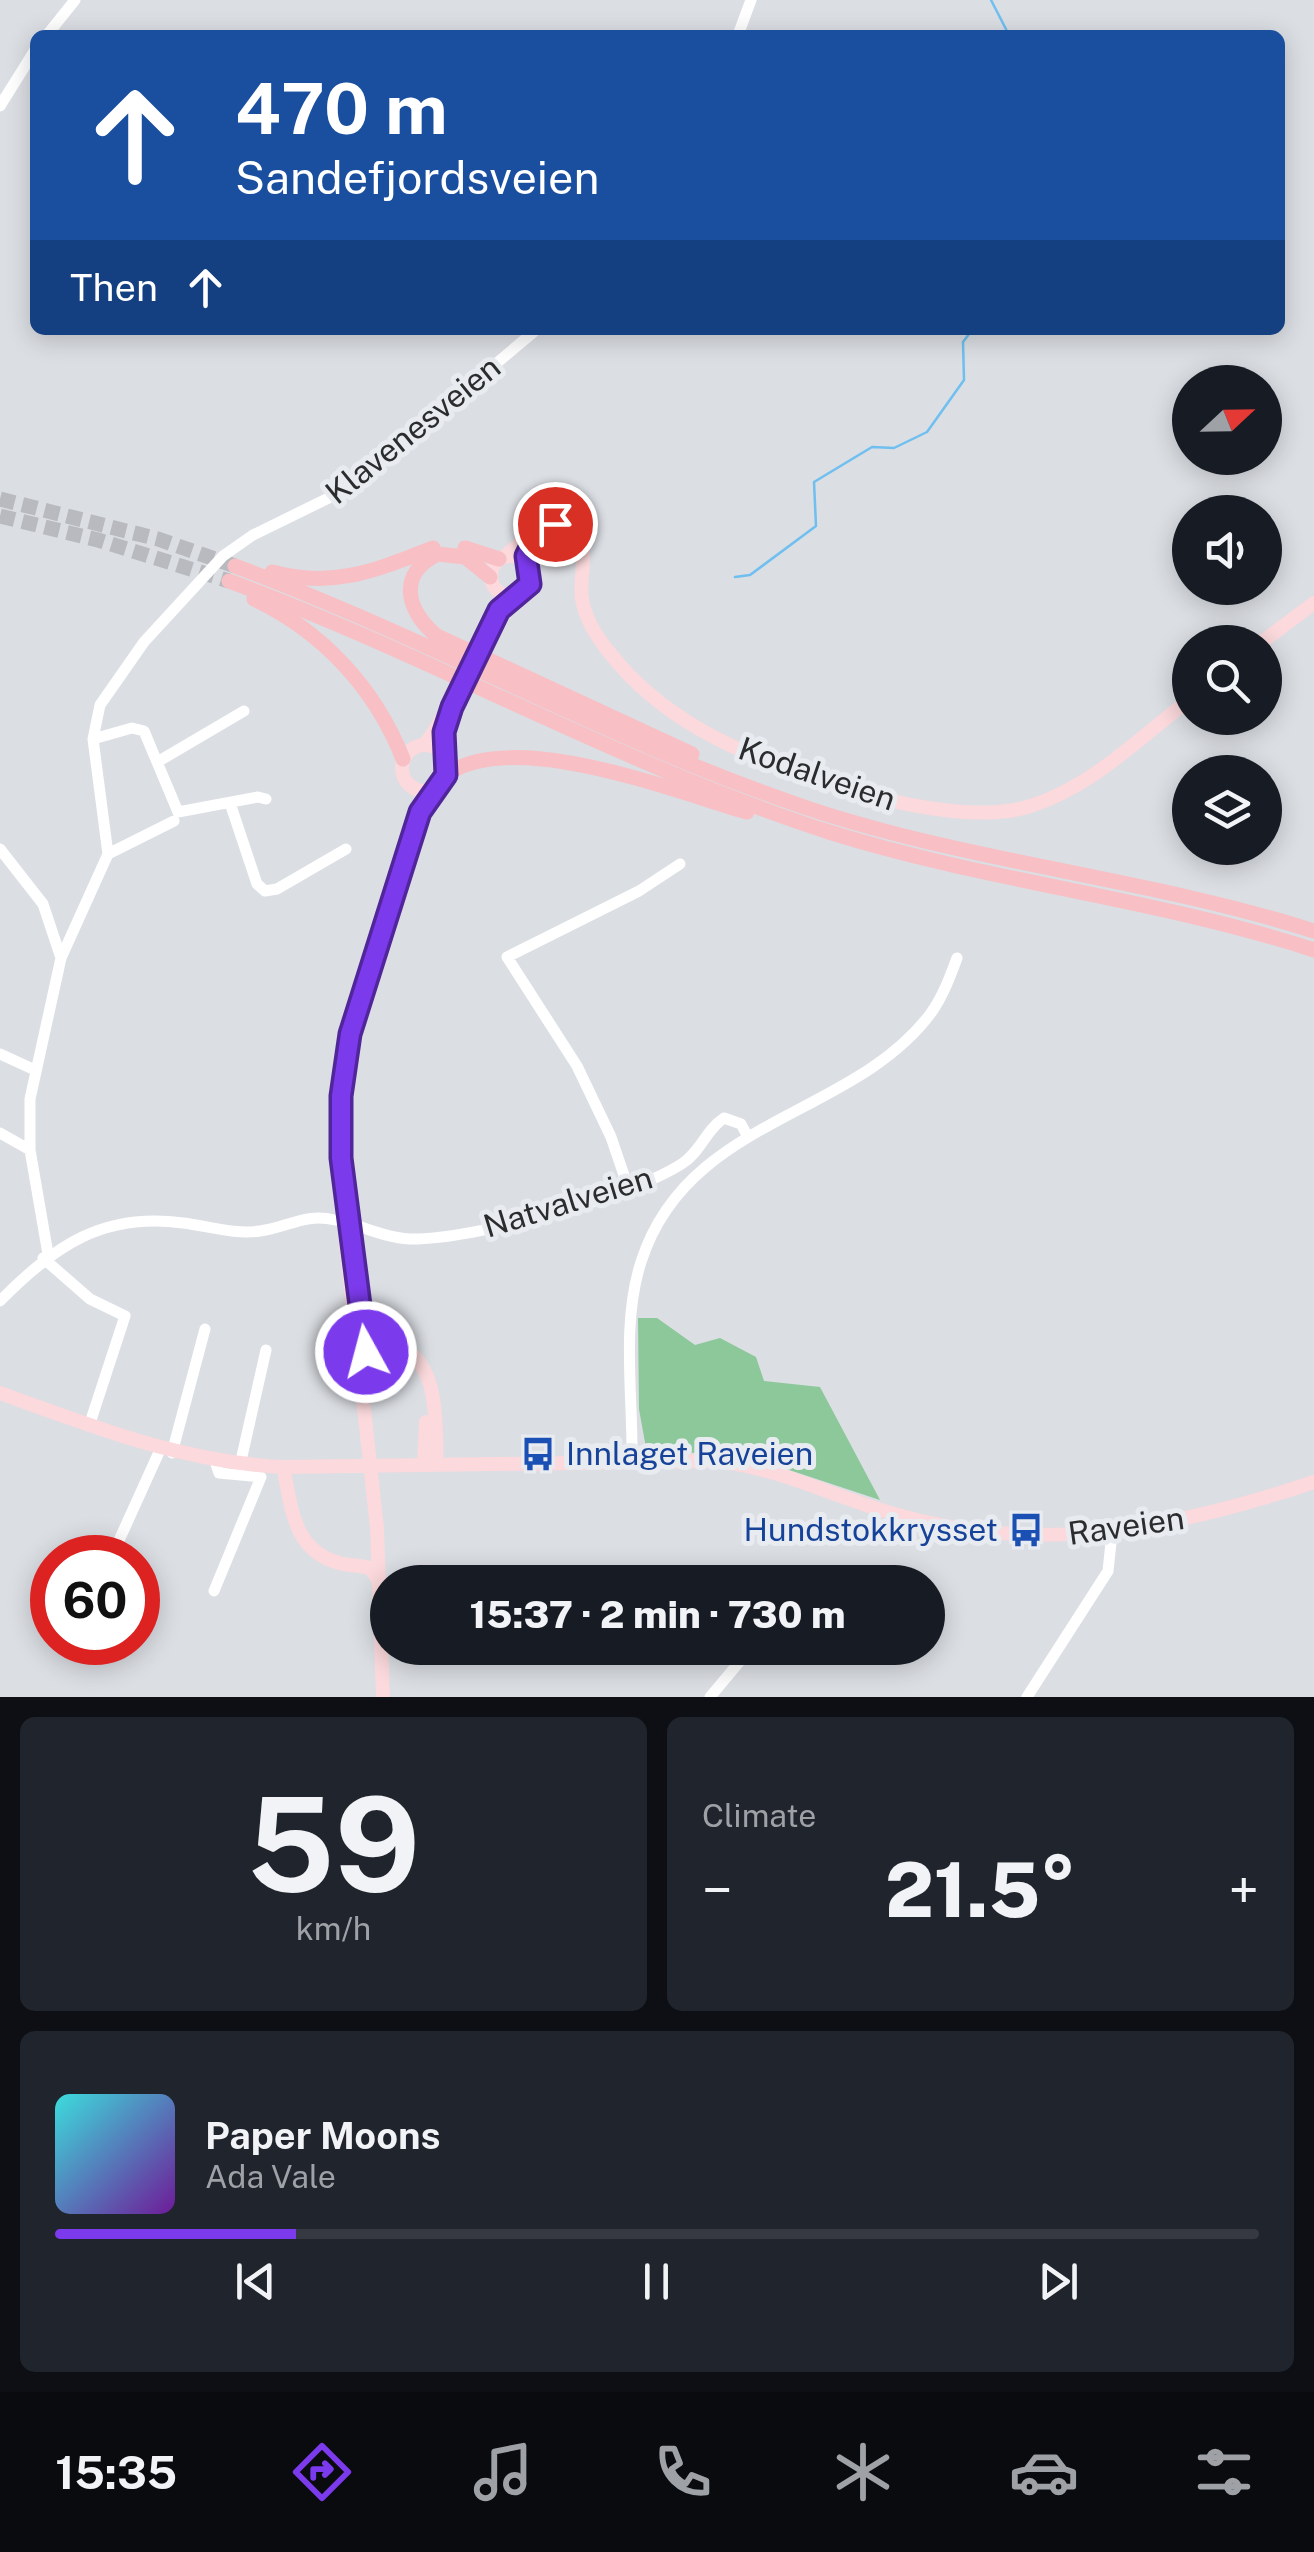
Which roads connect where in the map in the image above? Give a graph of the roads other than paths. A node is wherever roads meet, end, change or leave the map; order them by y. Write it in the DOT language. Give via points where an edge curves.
graph roads {
  1 [pos="75,0"];
  2 [pos="751,0"];
  3 [pos="51,30"];
  4 [pos="740,30"];
  5 [pos="30,58"];
  6 [pos="0,106"];
  7 [pos="530,335"];
  8 [pos="540,528"];
  9 [pos="502,558"];
  10 [pos="530,568"];
  11 [pos="232,574"];
  12 [pos="492,583"];
  13 [pos="513,596"];
  14 [pos="1314,603"];
  15 [pos="1282,627"];
  16 [pos="481,642"];
  17 [pos="452,707"];
  18 [pos="244,711"];
  19 [pos="1172,713"];
  20 [pos="93,738"];
  21 [pos="424,745"];
  22 [pos="403,759"];
  23 [pos="159,761"];
  24 [pos="446,767"];
  25 [pos="408,784"];
  26 [pos="432,789"];
  27 [pos="266,799"];
  28 [pos="788,801"];
  29 [pos="230,803"];
  30 [pos="174,821"];
  31 [pos="832,832"];
  32 [pos="346,850"];
  33 [pos="108,854"];
  34 [pos="2,857"];
  35 [pos="680,864"];
  36 [pos="389,912"];
  37 [pos="1314,931"];
  38 [pos="1314,950"];
  39 [pos="61,958"];
  40 [pos="957,958"];
  41 [pos="0,1054"];
  42 [pos="35,1070"];
  43 [pos="0,1133"];
  44 [pos="748,1137"];
  45 [pos="30,1150"];
  46 [pos="628,1187"];
  47 [pos="344,1202"];
  48 [pos="335,1220"];
  49 [pos="358,1226"];
  50 [pos="46,1256"];
  51 [pos="0,1301"];
  52 [pos="362,1328"];
  53 [pos="205,1329"];
  54 [pos="266,1350"];
  55 [pos="368,1367"];
  56 [pos="0,1393"];
  57 [pos="89,1426"];
  58 [pos="166,1451"];
  59 [pos="632,1460"];
  60 [pos="215,1462"];
  61 [pos="240,1465"];
  62 [pos="431,1465"];
  63 [pos="291,1467"];
  64 [pos="1314,1482"];
  65 [pos="377,1528"];
  66 [pos="1112,1533"];
  67 [pos="123,1535"];
  68 [pos="379,1565"];
  69 [pos="385,1565"];
  70 [pos="370,1568"];
  71 [pos="214,1591"];
  72 [pos="383,1665"];
  73 [pos="387,1665"];
  74 [pos="737,1665"];
  75 [pos="384,1697"];
  76 [pos="710,1697"];
  77 [pos="1027,1697"];
  1 -- 3 [label="street"];
  2 -- 4 [label="street"];
  5 -- 6 [label="street"];
  7 -- 20 [label="street, Klavenesveien" via="347,490 223,556 141,646 100,705"];
  8 -- 9 [label="main road"];
  8 -- 10 [label="main road" via="529,544"];
  8 -- 19 [label="main road, Kodalveien" via="562,525 580,538 582,597 592,629 659,702 743,750 910,805 974,815 1044,802 1094,774"];
  9 -- 10 [label="main road" via="518,556"];
  9 -- 11 [label="highway" via="442,545 362,575"];
  9 -- 12 [label="main road"];
  10 -- 13 [label="main road" via="527,588"];
  11 -- 22 [label="highway" via="330,649 369,697"];
  11 -- 28 [label="highway"];
  11 -- 31 [label="highway" via="713,789"];
  12 -- 13 [label="main road"];
  12 -- 16 [label="main road"];
  12 -- 28 [label="highway" via="465,557 438,554 412,576 410,604 438,636 779,791"];
  13 -- 16 [label="main road"];
  14 -- 15 [label="main road"];
  16 -- 17 [label="main road"];
  17 -- 21 [label="main road"];
  17 -- 24 [label="main road" via="444,732"];
  18 -- 23 [label="street"];
  20 -- 23 [label="street" via="141,729"];
  20 -- 33 [label="street, Klavenesveien"];
  21 -- 22 [label="main road"];
  21 -- 24 [label="main road" via="435,747"];
  22 -- 25 [label="main road"];
  23 -- 29 [label="street" via="178,812"];
  24 -- 26 [label="main road"];
  24 -- 31 [label="highway" via="479,760 554,762 818,834"];
  25 -- 26 [label="main road"];
  25 -- 36 [label="main road" via="411,811"];
  26 -- 36 [label="main road"];
  27 -- 29 [label="street"];
  28 -- 37 [label="highway" via="927,841 1177,894"];
  29 -- 32 [label="street" via="260,889 276,890"];
  30 -- 33 [label="street"];
  31 -- 38 [label="highway"];
  33 -- 39 [label="street"];
  34 -- 39 [label="street" via="43,904"];
  35 -- 46 [label="street" via="507,957 578,1066"];
  36 -- 47 [label="main road" via="344,1066"];
  39 -- 42 [label="street"];
  40 -- 44 [label="street" via="933,1011 909,1037"];
  41 -- 42 [label="street"];
  42 -- 45 [label="street"];
  43 -- 45 [label="street"];
  44 -- 46 [label="street, Natvalveien" via="741,1124 724,1118 683,1164"];
  44 -- 59 [label="street" via="681,1190 641,1262 631,1315"];
  45 -- 50 [label="street"];
  46 -- 49 [label="street, Natvalveien" via="520,1222 444,1236 405,1239"];
  47 -- 52 [label="main road"];
  47 -- 65 [label="main road"];
  48 -- 50 [label="street" via="302,1217 262,1231 136,1222 96,1230"];
  50 -- 51 [label="street"];
  50 -- 57 [label="street" via="90,1298 125,1316"];
  52 -- 55 [label="main road"];
  52 -- 62 [label="main road" via="423,1366 431,1386"];
  53 -- 58 [label="street"];
  54 -- 61 [label="street"];
  55 -- 62 [label="main road" via="384,1350 393,1350 421,1373"];
  55 -- 69 [label="main road"];
  56 -- 57 [label="main road"];
  57 -- 58 [label="main road"];
  58 -- 60 [label="main road"];
  58 -- 67 [label="street"];
  59 -- 62 [label="main road, Raveien"];
  59 -- 66 [label="main road, Raveien" via="767,1469 897,1515 968,1531"];
  60 -- 61 [label="main road"];
  60 -- 71 [label="street" via="219,1473 261,1476"];
  61 -- 63 [label="main road"];
  62 -- 63 [label="main road, Raveien"];
  63 -- 65 [label="main road" via="297,1512 323,1551 361,1558"];
  63 -- 70 [label="main road" via="293,1520 306,1543 336,1562"];
  64 -- 66 [label="main road, Raveien" via="1216,1512"];
  65 -- 68 [label="main road"];
  66 -- 77 [label="street" via="1108,1571"];
  72 -- 75 [label="main road"];
  73 -- 75 [label="main road"];
  74 -- 76 [label="street"];
}
